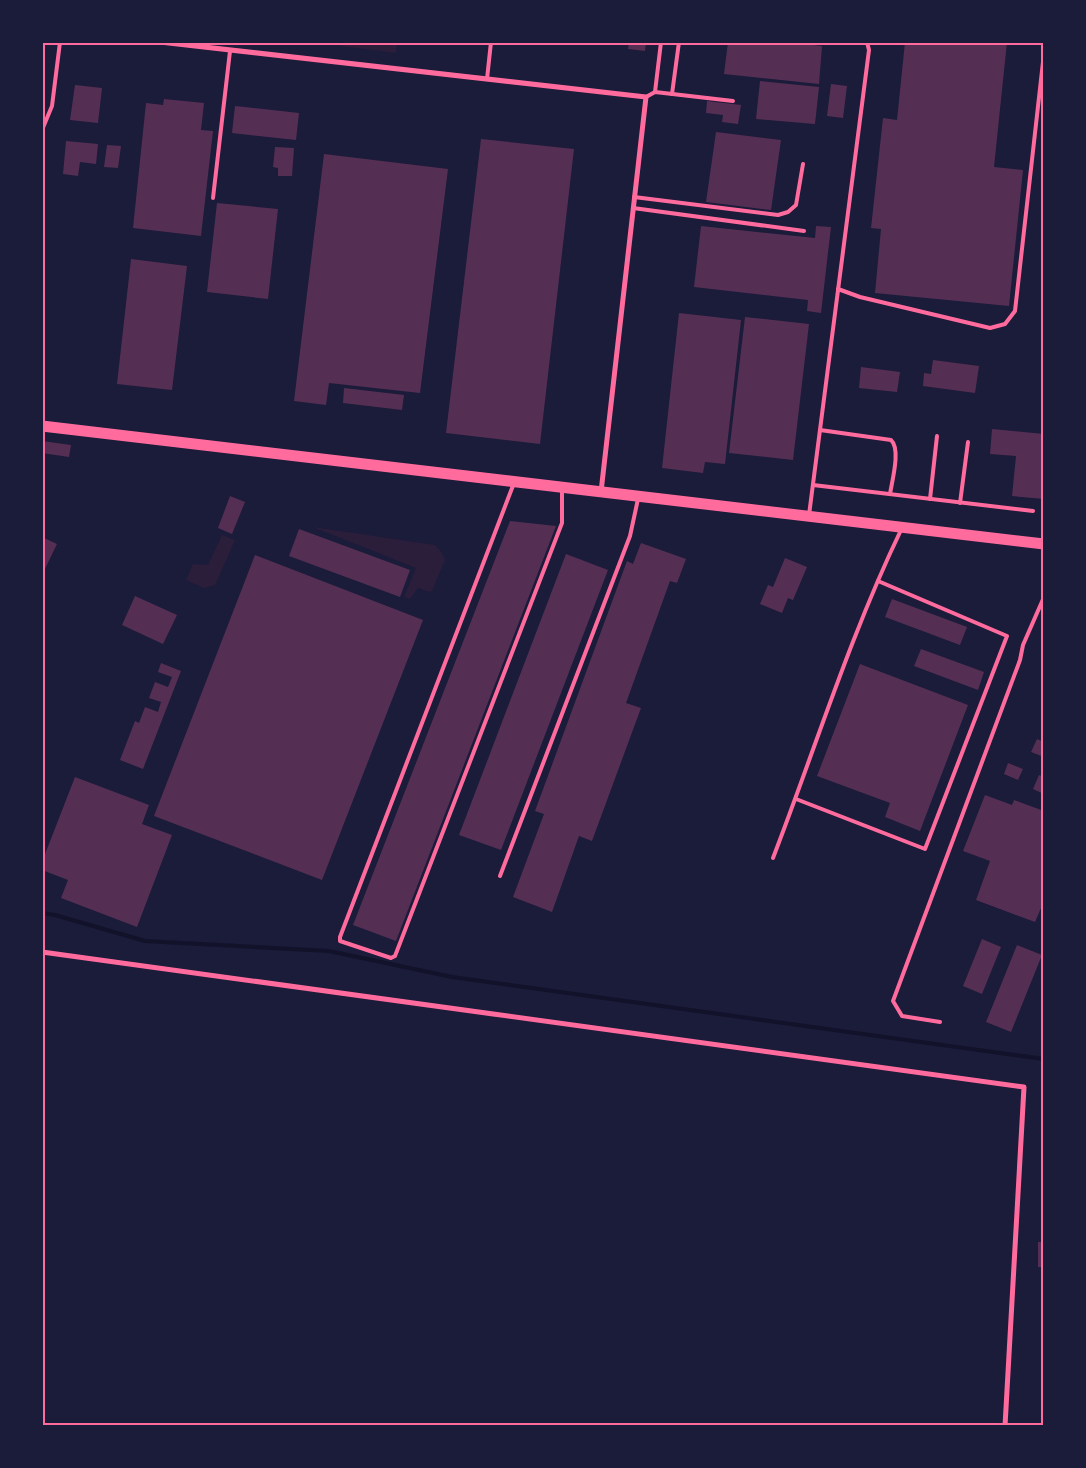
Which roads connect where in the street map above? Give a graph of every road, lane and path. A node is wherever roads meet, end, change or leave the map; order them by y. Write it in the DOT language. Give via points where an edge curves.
graph roads {
  1 [pos="60,42"];
  2 [pos="160,42"];
  3 [pos="491,42"];
  4 [pos="661,42"];
  5 [pos="679,42"];
  6 [pos="867,42"];
  7 [pos="230,51"];
  8 [pos="1044,53"];
  9 [pos="487,79"];
  10 [pos="655,92"];
  11 [pos="672,94"];
  12 [pos="646,97"];
  13 [pos="733,101"];
  14 [pos="42,130"];
  15 [pos="803,164"];
  16 [pos="634,197"];
  17 [pos="213,198"];
  18 [pos="633,208"];
  19 [pos="804,231"];
  20 [pos="838,289"];
  21 [pos="42,426"];
  22 [pos="820,430"];
  23 [pos="937,436"];
  24 [pos="968,442"];
  25 [pos="515,482"];
  26 [pos="813,485"];
  27 [pos="562,488"];
  28 [pos="600,492"];
  29 [pos="890,494"];
  30 [pos="638,497"];
  31 [pos="930,499"];
  32 [pos="960,502"];
  33 [pos="1033,511"];
  34 [pos="808,517"];
  35 [pos="902,528"];
  36 [pos="1044,544"];
  37 [pos="878,581"];
  38 [pos="1044,597"];
  39 [pos="796,799"];
  40 [pos="773,858"];
  41 [pos="500,876"];
  42 [pos="42,952"];
  43 [pos="940,1022"];
  44 [pos="1005,1426"];
  1 -- 14 [label="lane" via="52,106"];
  2 -- 7 [label="street"];
  3 -- 9 [label="lane"];
  4 -- 10 [label="lane"];
  5 -- 11 [label="lane"];
  6 -- 20 [label="lane" via="869,50"];
  7 -- 9 [label="street"];
  7 -- 17 [label="lane"];
  8 -- 20 [label="lane" via="1015,311 1005,324 990,328"];
  9 -- 12 [label="street"];
  10 -- 11 [label="lane"];
  10 -- 12 [label="lane"];
  11 -- 13 [label="lane"];
  12 -- 16 [label="street"];
  15 -- 16 [label="lane" via="796,204 788,212 778,215"];
  16 -- 18 [label="street"];
  18 -- 19 [label="lane"];
  18 -- 28 [label="street"];
  20 -- 22 [label="lane"];
  21 -- 25 [label="main road"];
  22 -- 26 [label="lane"];
  22 -- 29 [label="lane" via="894,442 896,451"];
  23 -- 31 [label="lane"];
  24 -- 32 [label="lane"];
  25 -- 27 [label="main road"];
  25 -- 27 [label="lane" via="340,937 340,941 391,958 399,947 562,523"];
  26 -- 29 [label="lane"];
  26 -- 34 [label="lane"];
  27 -- 28 [label="main road"];
  28 -- 30 [label="main road"];
  29 -- 31 [label="lane"];
  30 -- 34 [label="main road"];
  30 -- 41 [label="lane" via="630,536"];
  31 -- 32 [label="lane"];
  32 -- 33 [label="lane"];
  34 -- 35 [label="main road"];
  35 -- 36 [label="main road"];
  35 -- 37 [label="lane"];
  37 -- 39 [label="lane"];
  37 -- 39 [label="lane" via="1007,636 926,849"];
  38 -- 43 [label="lane" via="1023,645 1017,669 893,1001 902,1016"];
  39 -- 40 [label="lane"];
  42 -- 44 [label="street" via="1024,1088"];
}
